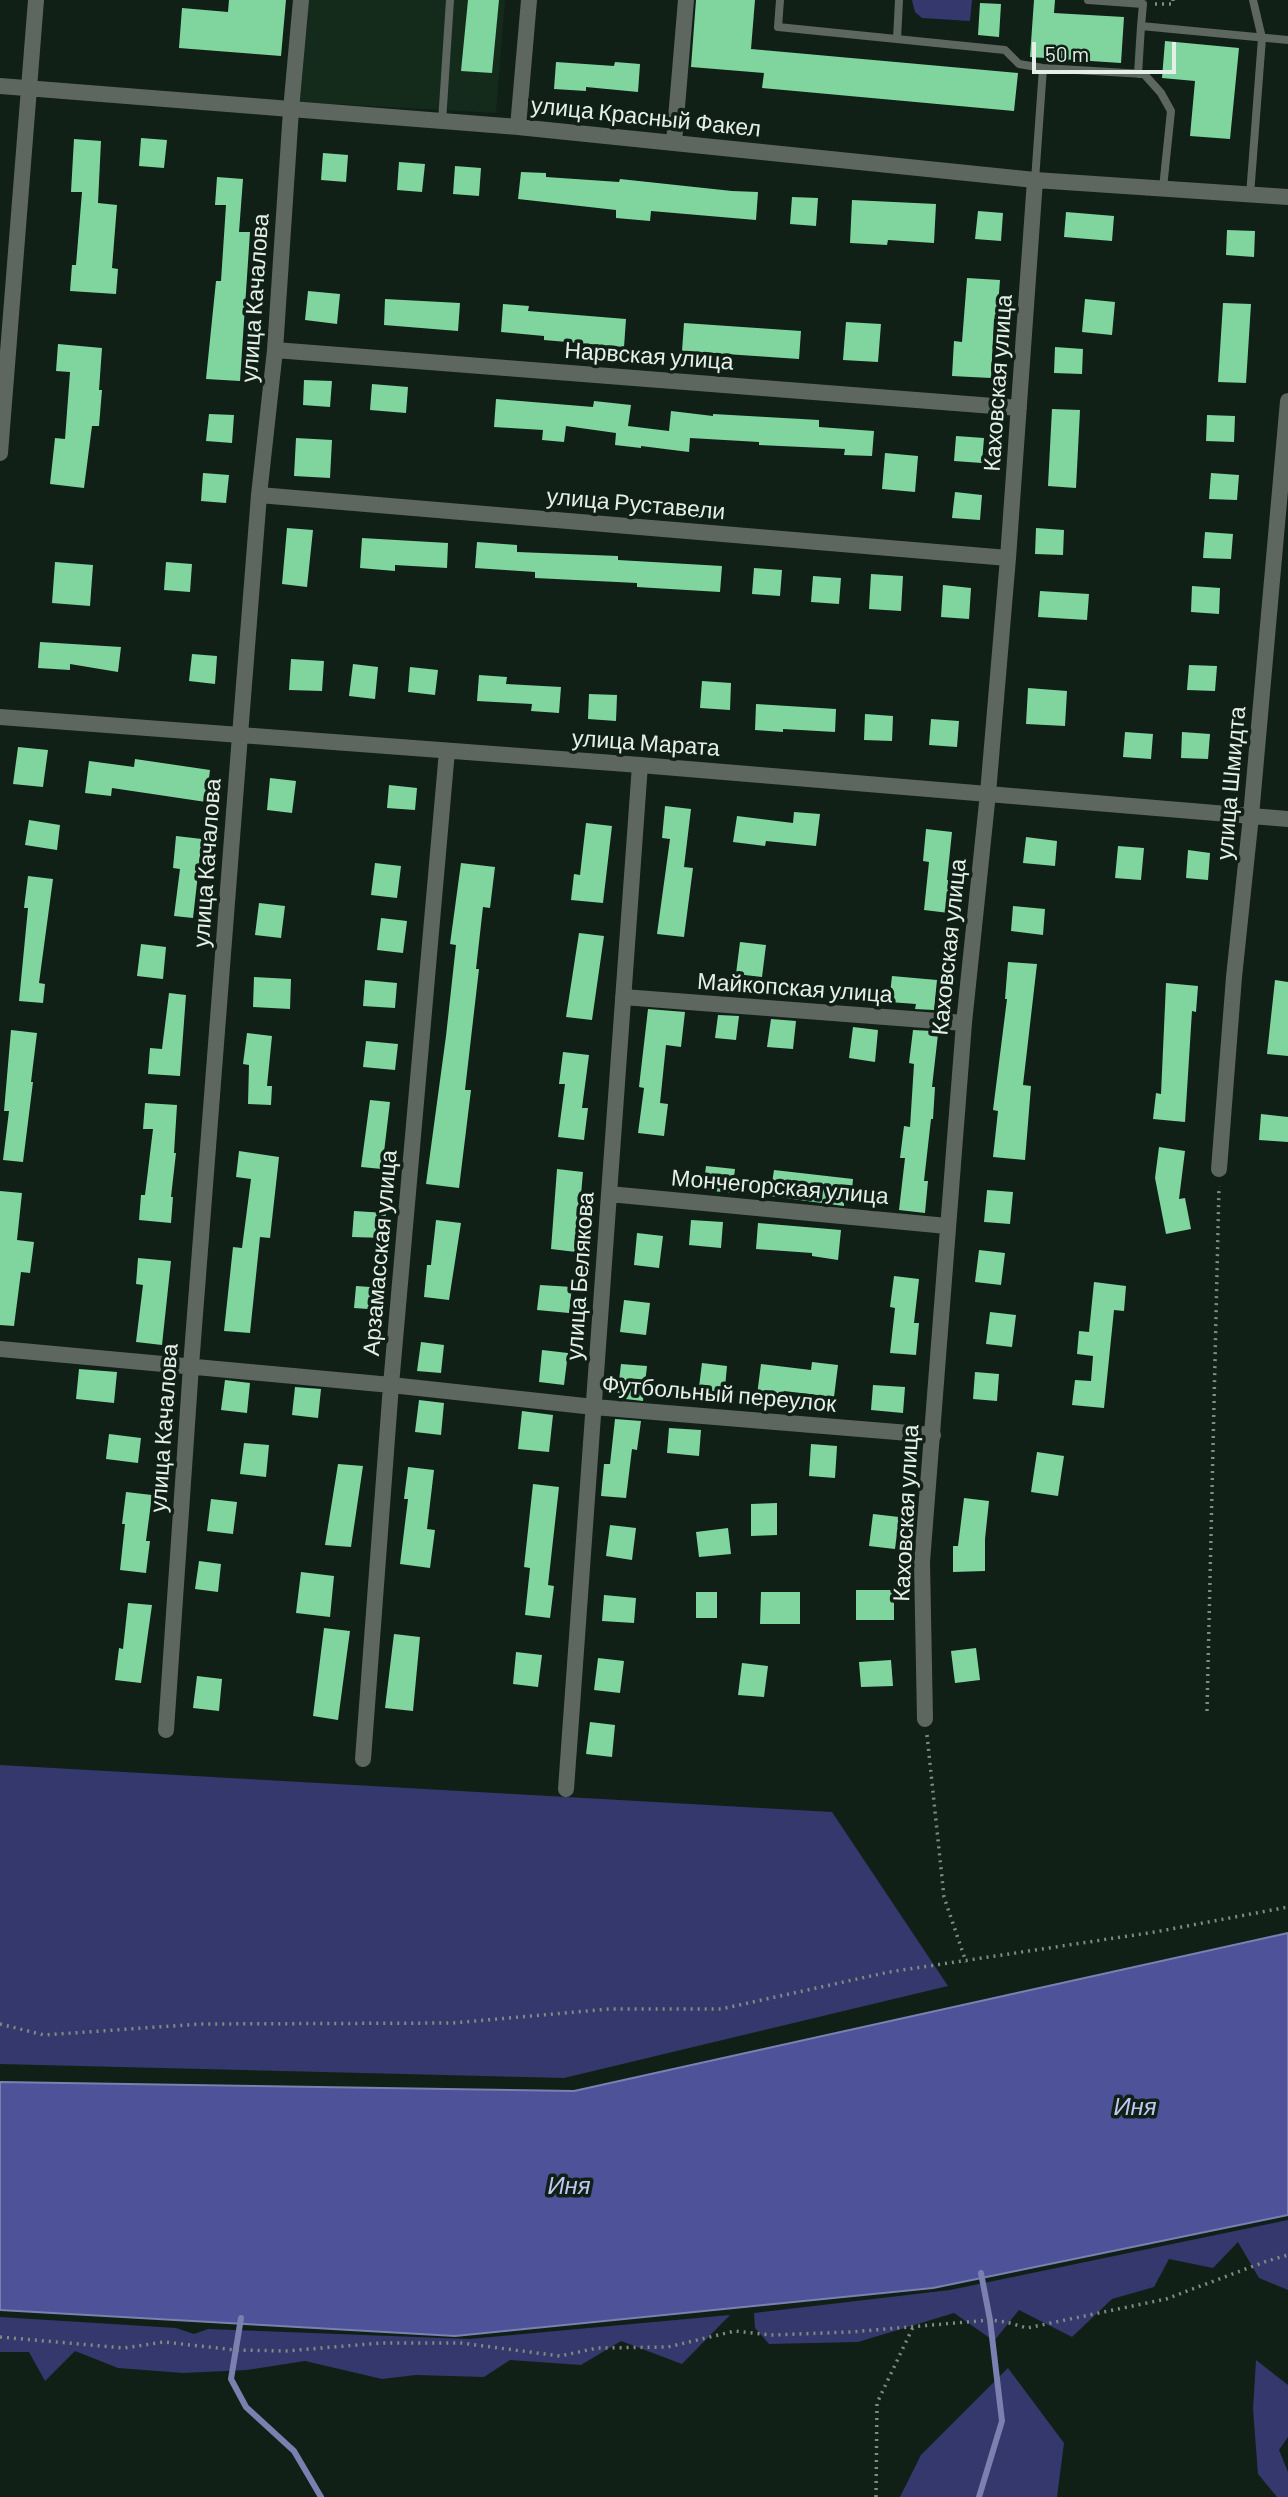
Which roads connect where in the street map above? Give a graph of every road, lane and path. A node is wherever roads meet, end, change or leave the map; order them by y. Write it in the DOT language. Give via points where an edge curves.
graph roads {
  1 [pos="36,0"];
  2 [pos="301,0"];
  3 [pos="450,0"];
  4 [pos="529,0"];
  5 [pos="687,0"];
  6 [pos="780,0"];
  7 [pos="899,0"];
  8 [pos="1088,0"];
  9 [pos="1173,0"];
  10 [pos="1253,0"];
  11 [pos="1143,4"];
  12 [pos="1141,26"];
  13 [pos="1262,38"];
  14 [pos="897,39"];
  15 [pos="1288,40"];
  16 [pos="1043,68"];
  17 [pos="1138,74"];
  18 [pos="0,86"];
  19 [pos="29,89"];
  20 [pos="291,110"];
  21 [pos="442,122"];
  22 [pos="518,127"];
  23 [pos="674,142"];
  24 [pos="1035,180"];
  25 [pos="1163,188"];
  26 [pos="1250,195"];
  27 [pos="1288,197"];
  28 [pos="275,350"];
  29 [pos="1288,401"];
  30 [pos="1019,408"];
  31 [pos="0,453"];
  32 [pos="259,495"];
  33 [pos="1008,558"];
  34 [pos="0,718"];
  35 [pos="240,735"];
  36 [pos="447,751"];
  37 [pos="640,765"];
  38 [pos="988,793"];
  39 [pos="1251,816"];
  40 [pos="1288,818"];
  41 [pos="623,997"];
  42 [pos="964,1023"];
  43 [pos="1219,1170"];
  44 [pos="608,1194"];
  45 [pos="947,1226"];
  46 [pos="0,1349"];
  47 [pos="191,1366"];
  48 [pos="391,1385"];
  49 [pos="594,1407"];
  50 [pos="933,1435"];
  51 [pos="1207,1711"];
  52 [pos="925,1719"];
  53 [pos="166,1730"];
  54 [pos="363,1759"];
  55 [pos="566,1789"];
  56 [pos="1288,1907"];
  57 [pos="966,1962"];
  58 [pos="0,2024"];
  59 [pos="1288,2255"];
  60 [pos="913,2327"];
  61 [pos="0,2337"];
  62 [pos="876,2497"];
  1 -- 19 [label="street"];
  2 -- 20 [label="street, улица Качалова"];
  3 -- 21 [label="lane"];
  4 -- 22 [label="street"];
  5 -- 23 [label="street"];
  6 -- 14 [label="lane" via="778,27"];
  7 -- 14 [label="lane"];
  8 -- 11 [label="lane"];
  9 -- 11 [label="path" via="1173,4"];
  10 -- 13 [label="lane"];
  11 -- 12 [label="lane"];
  12 -- 13 [label="lane"];
  12 -- 17 [label="lane"];
  13 -- 15 [label="lane"];
  13 -- 26 [label="lane"];
  14 -- 16 [label="lane" via="1005,50 1020,64"];
  16 -- 17 [label="lane"];
  16 -- 24 [label="lane"];
  17 -- 25 [label="lane" via="1161,93 1171,111"];
  18 -- 19 [label="street, улица Красный Факел"];
  19 -- 20 [label="street, улица Красный Факел"];
  19 -- 31 [label="street"];
  20 -- 21 [label="street, улица Красный Факел"];
  20 -- 28 [label="street, улица Качалова"];
  21 -- 22 [label="street, улица Красный Факел"];
  22 -- 23 [label="street, улица Красный Факел"];
  23 -- 24 [label="street, улица Красный Факел"];
  24 -- 25 [label="street, улица Красный Факел"];
  24 -- 30 [label="street, Каховская улица"];
  25 -- 26 [label="street, улица Красный Факел"];
  26 -- 27 [label="street, улица Красный Факел"];
  28 -- 30 [label="street, Нарвская улица"];
  28 -- 32 [label="street, улица Качалова"];
  29 -- 39 [label="street, улица Шмидта"];
  30 -- 33 [label="street, Каховская улица"];
  32 -- 33 [label="street, улица Руставели"];
  32 -- 35 [label="street, улица Качалова"];
  33 -- 38 [label="street, Каховская улица"];
  34 -- 35 [label="street, улица Марата"];
  35 -- 36 [label="street, улица Марата"];
  35 -- 47 [label="street, улица Качалова"];
  36 -- 37 [label="street, улица Марата"];
  36 -- 48 [label="street, Арзамасская улица"];
  37 -- 38 [label="street, улица Марата"];
  37 -- 41 [label="street, улица Белякова"];
  38 -- 39 [label="street, улица Марата"];
  38 -- 42 [label="street, Каховская улица"];
  39 -- 40 [label="street, улица Марата"];
  39 -- 43 [label="street, улица Шмидта"];
  41 -- 42 [label="street, Майкопская улица"];
  41 -- 44 [label="street, улица Белякова"];
  42 -- 45 [label="street, Каховская улица"];
  43 -- 51 [label="path"];
  44 -- 45 [label="street, Мончегорская улица"];
  44 -- 49 [label="street, улица Белякова"];
  45 -- 50 [label="street, Каховская улица"];
  46 -- 47 [label="street, Футбольный переулок"];
  47 -- 48 [label="street, Футбольный переулок"];
  47 -- 53 [label="street, улица Качалова"];
  48 -- 49 [label="street, Футбольный переулок"];
  48 -- 54 [label="street, Арзамасская улица"];
  49 -- 50 [label="street, Футбольный переулок"];
  49 -- 55 [label="street, улица Белякова"];
  50 -- 52 [label="street, Каховская улица" via="922,1562"];
  52 -- 57 [label="path" via="944,1897"];
  56 -- 57 [label="path"];
  57 -- 58 [label="path" via="889,1972 721,2010 609,2009 453,2023 200,2024 44,2035"];
  59 -- 60 [label="path" via="1166,2299 1053,2324 1027,2328 990,2320"];
  60 -- 61 [label="path" via="771,2335 735,2331 668,2347 597,2348 560,2356 461,2343 381,2343 286,2351 164,2342 124,2348"];
  60 -- 62 [label="path" via="877,2403"];
}
